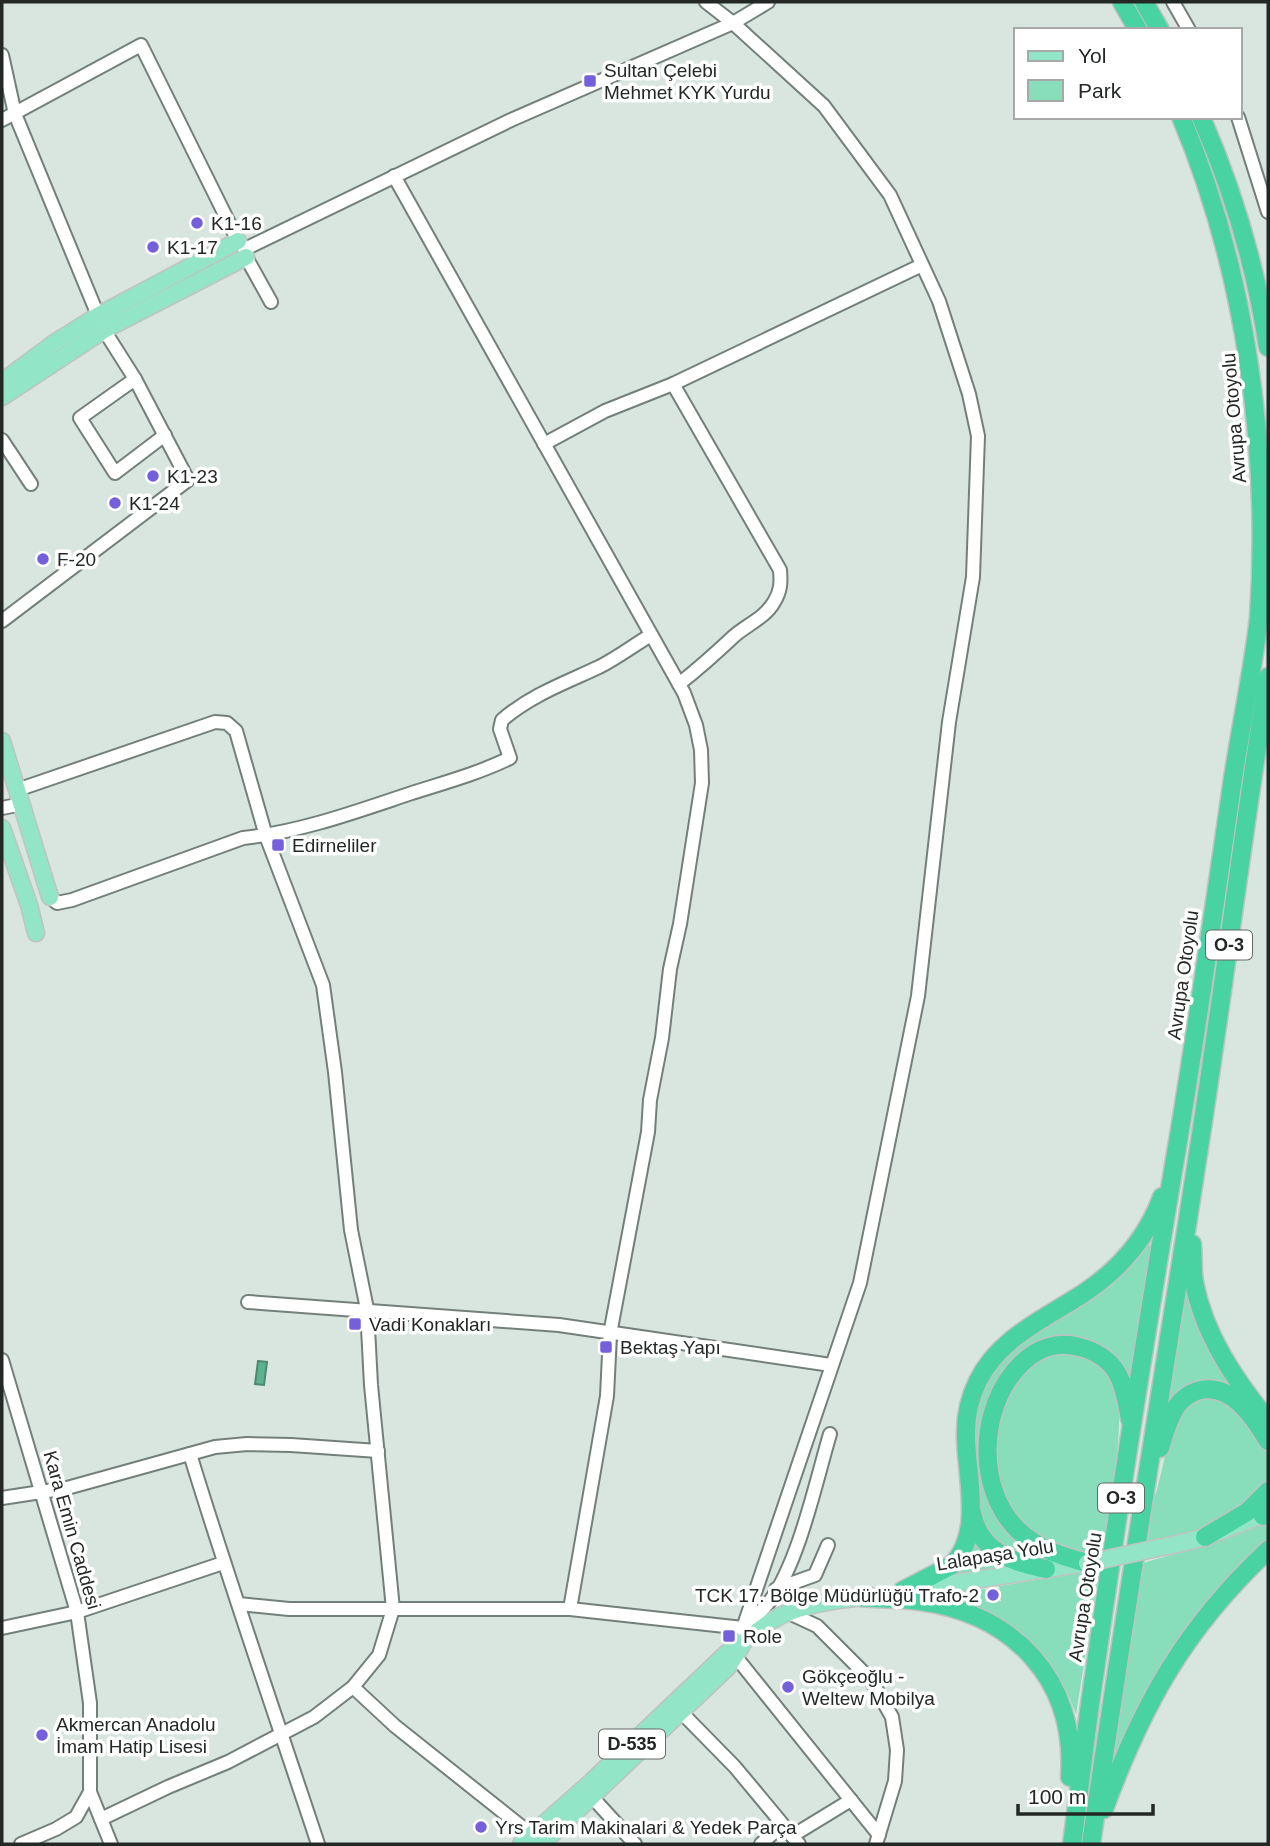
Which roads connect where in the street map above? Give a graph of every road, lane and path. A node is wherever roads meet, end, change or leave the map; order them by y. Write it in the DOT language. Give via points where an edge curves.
graph roads {
  1 [pos="706,2"];
  2 [pos="768,2"];
  3 [pos="1122,2"];
  4 [pos="1144,2"];
  5 [pos="1173,2"];
  6 [pos="733,23"];
  7 [pos="1137,28"];
  8 [pos="1159,28"];
  9 [pos="1188,28"];
  10 [pos="2,55"];
  11 [pos="15,114"];
  12 [pos="1182,119"];
  13 [pos="1202,119"];
  14 [pos="1239,119"];
  15 [pos="2,120"];
  16 [pos="394,176"];
  17 [pos="1268,212"];
  18 [pos="243,249"];
  19 [pos="922,265"];
  20 [pos="271,302"];
  21 [pos="102,323"];
  22 [pos="1268,347"];
  23 [pos="135,379"];
  24 [pos="2,382"];
  25 [pos="673,384"];
  26 [pos="2,397"];
  27 [pos="165,435"];
  28 [pos="2,440"];
  29 [pos="544,444"];
  30 [pos="6,455"];
  31 [pos="31,484"];
  32 [pos="2,621"];
  33 [pos="651,635"];
  34 [pos="1268,677"];
  35 [pos="679,684"];
  36 [pos="2,741"];
  37 [pos="20,797"];
  38 [pos="2,808"];
  39 [pos="2,828"];
  40 [pos="266,836"];
  41 [pos="50,897"];
  42 [pos="36,933"];
  43 [pos="1175,1164"];
  44 [pos="1189,1212"];
  45 [pos="248,1301"];
  46 [pos="367,1309"];
  47 [pos="610,1334"];
  48 [pos="2,1360"];
  49 [pos="831,1365"];
  50 [pos="1268,1421"];
  51 [pos="1132,1430"];
  52 [pos="830,1434"];
  53 [pos="1268,1441"];
  54 [pos="378,1451"];
  55 [pos="190,1454"];
  56 [pos="1145,1483"];
  57 [pos="1268,1491"];
  58 [pos="41,1494"];
  59 [pos="2,1499"];
  60 [pos="970,1506"];
  61 [pos="1266,1513"];
  62 [pos="1205,1537"];
  63 [pos="828,1545"];
  64 [pos="1268,1550"];
  65 [pos="223,1563"];
  66 [pos="1087,1563"];
  67 [pos="1046,1569"];
  68 [pos="776,1589"];
  69 [pos="902,1591"];
  70 [pos="860,1597"];
  71 [pos="239,1604"];
  72 [pos="393,1609"];
  73 [pos="570,1609"];
  74 [pos="78,1612"];
  75 [pos="789,1613"];
  76 [pos="2,1628"];
  77 [pos="742,1643"];
  78 [pos="353,1687"];
  79 [pos="681,1712"];
  80 [pos="282,1735"];
  81 [pos="90,1792"];
  82 [pos="593,1798"];
  83 [pos="851,1800"];
  84 [pos="101,1819"];
  85 [pos="782,1825"];
  86 [pos="878,1839"];
  87 [pos="1073,1839"];
  88 [pos="1092,1839"];
  89 [pos="796,1840"];
  90 [pos="532,1841"];
  91 [pos="21,1844"];
  92 [pos="111,1844"];
  93 [pos="318,1844"];
  94 [pos="635,1844"];
  95 [pos="761,1844"];
  1 -- 6 [label="street"];
  2 -- 6 [label="street"];
  3 -- 7 [label="highway"];
  4 -- 8 [label="highway"];
  5 -- 9 [label="street"];
  6 -- 16 [label="street"];
  6 -- 19 [label="street" via="824,106 890,195"];
  10 -- 11 [label="street"];
  11 -- 15 [label="street"];
  11 -- 18 [label="street" via="141,45"];
  11 -- 21 [label="street"];
  12 -- 43 [label="highway, Avrupa Otoyolu / O-3" via="1219,218 1238,295 1255,391 1262,509 1258,618"];
  13 -- 22 [label="highway" via="1229,186"];
  14 -- 17 [label="street"];
  16 -- 18 [label="street"];
  16 -- 29 [label="street"];
  18 -- 20 [label="street"];
  18 -- 21 [label="main road"];
  19 -- 25 [label="street"];
  19 -- 49 [label="street" via="939,301 978,436 973,578 949,722 918,996 860,1283"];
  21 -- 23 [label="street"];
  21 -- 24 [label="main road" via="54,343"];
  21 -- 26 [label="main road"];
  23 -- 27 [label="street"];
  23 -- 27 [label="street" via="80,418 115,473"];
  25 -- 29 [label="street" via="605,411"];
  25 -- 35 [label="street" via="779,570 781,586 774,603 757,620"];
  27 -- 32 [label="street" via="188,480"];
  28 -- 30 [label="street"];
  29 -- 33 [label="street"];
  30 -- 31 [label="street"];
  33 -- 35 [label="street"];
  33 -- 40 [label="street" via="601,666 518,706 502,720 500,729 510,758 478,773"];
  34 -- 44 [label="highway, O-3"];
  35 -- 47 [label="street" via="696,725 702,783 648,1132"];
  36 -- 37 [label="main road"];
  37 -- 38 [label="street"];
  37 -- 40 [label="street" via="215,722 227,723 236,731"];
  37 -- 41 [label="main road"];
  39 -- 42 [label="main road"];
  40 -- 41 [label="street" via="243,838 72,900 57,903"];
  40 -- 46 [label="street" via="323,985 351,1230"];
  43 -- 51 [label="highway, Avrupa Otoyolu / O-3"];
  43 -- 60 [label="highway" via="1148,1229 1117,1267 1016,1336 979,1378 967,1416"];
  44 -- 50 [label="highway" via="1194,1283 1205,1319 1223,1358"];
  44 -- 56 [label="highway, O-3"];
  45 -- 46 [label="street"];
  46 -- 47 [label="street" via="559,1325"];
  46 -- 54 [label="street"];
  47 -- 49 [label="street"];
  47 -- 73 [label="street" via="607,1396"];
  48 -- 58 [label="street, Kara Emin Caddesi"];
  49 -- 77 [label="street"];
  51 -- 66 [label="highway" via="1117,1373 1100,1356 1075,1346 1053,1346 1028,1357 1003,1387 990,1418 988,1459 996,1493 1009,1519 1041,1548"];
  51 -- 87 [label="highway, Avrupa Otoyolu / O-3"];
  52 -- 68 [label="street" via="803,1528"];
  53 -- 56 [label="highway" via="1234,1398 1220,1391 1197,1391 1176,1406"];
  54 -- 55 [label="street" via="247,1444"];
  54 -- 72 [label="street"];
  55 -- 58 [label="street"];
  55 -- 65 [label="street"];
  56 -- 88 [label="highway, O-3"];
  57 -- 62 [label="highway" via="1247,1512"];
  58 -- 59 [label="street"];
  58 -- 74 [label="street, Kara Emin Caddesi"];
  60 -- 67 [label="highway" via="973,1522 990,1548 1004,1557"];
  60 -- 69 [label="highway" via="968,1535 957,1560 943,1572"];
  61 -- 62 [label="main road, D-535"];
  62 -- 66 [label="main road, Lalapaşa Yolu / D-535, bridge"];
  63 -- 68 [label="street" via="815,1575"];
  64 -- 88 [label="highway" via="1174,1658 1142,1717"];
  65 -- 71 [label="street"];
  65 -- 74 [label="street"];
  66 -- 67 [label="main road, Lalapaşa Yolu / D-535"];
  67 -- 69 [label="main road, Lalapaşa Yolu / D-535"];
  68 -- 77 [label="street"];
  69 -- 70 [label="main road, Lalapaşa Yolu / D-535"];
  70 -- 75 [label="main road, D-535"];
  70 -- 87 [label="highway" via="918,1600 952,1608 999,1629 1030,1651 1057,1694 1069,1731"];
  71 -- 72 [label="street"];
  71 -- 80 [label="street"];
  72 -- 73 [label="street"];
  72 -- 78 [label="street" via="379,1656"];
  73 -- 77 [label="street"];
  74 -- 76 [label="street"];
  74 -- 81 [label="street, Kara Emin Caddesi" via="89,1703"];
  75 -- 77 [label="main road, D-535"];
  75 -- 86 [label="street" via="817,1626 871,1680 892,1717 895,1781"];
  77 -- 79 [label="main road, D-535"];
  77 -- 83 [label="street"];
  77 -- 90 [label="main road, D-535" via="718,1660"];
  78 -- 80 [label="street"];
  78 -- 90 [label="street"];
  79 -- 82 [label="main road, D-535"];
  79 -- 85 [label="street" via="735,1767"];
  80 -- 84 [label="street"];
  80 -- 93 [label="street"];
  81 -- 84 [label="street"];
  81 -- 91 [label="street" via="76,1817"];
  82 -- 90 [label="main road, D-535"];
  82 -- 94 [label="street"];
  83 -- 86 [label="street"];
  83 -- 89 [label="street"];
  84 -- 92 [label="street"];
  85 -- 89 [label="street"];
  85 -- 95 [label="street"];
}
